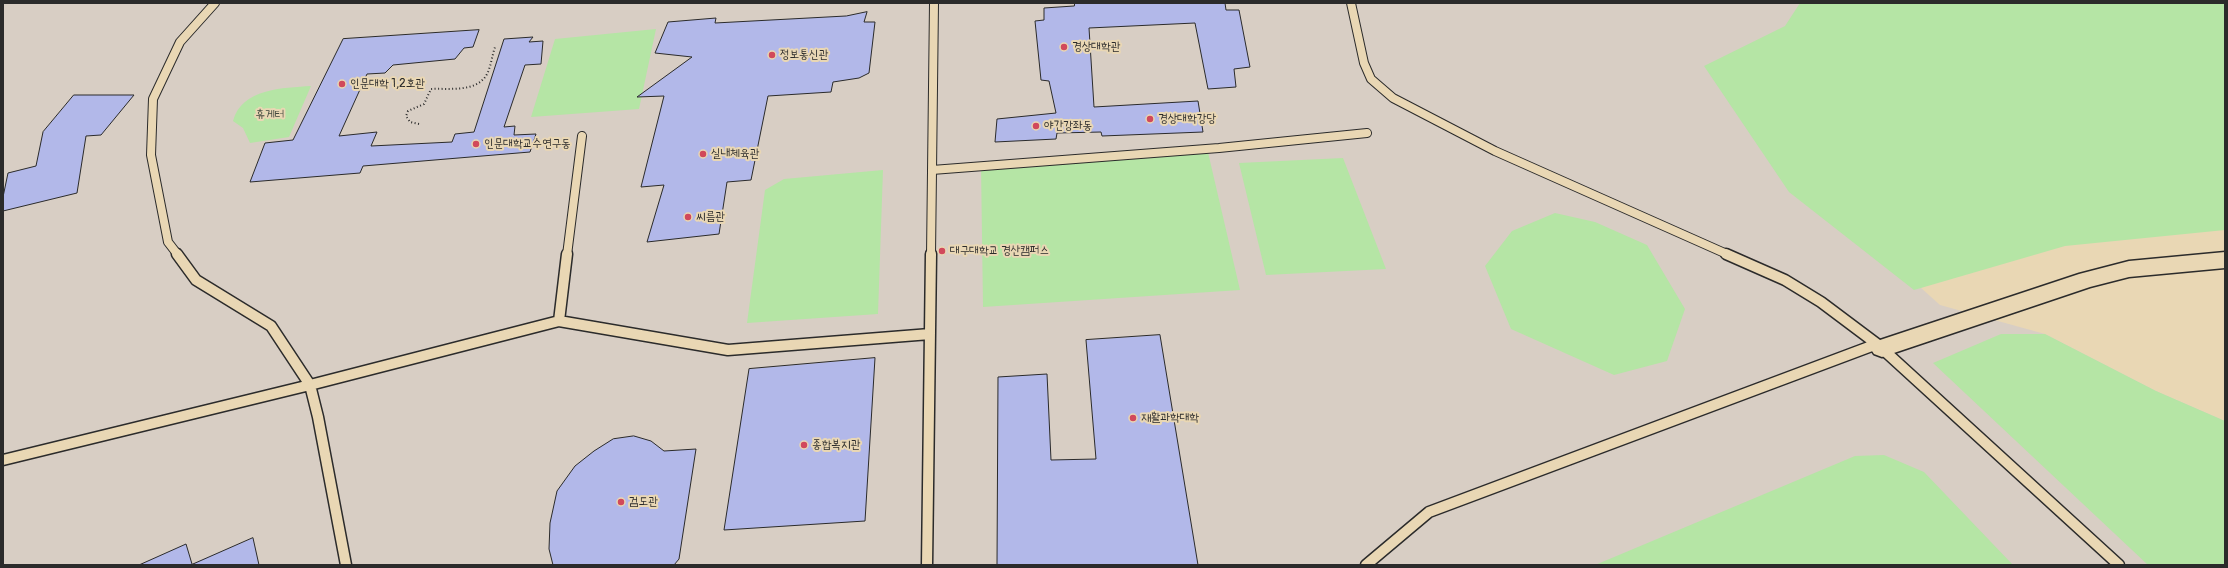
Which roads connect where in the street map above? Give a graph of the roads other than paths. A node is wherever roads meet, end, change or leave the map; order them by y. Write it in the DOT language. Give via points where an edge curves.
graph roads {
  1 [pos="215,3"];
  2 [pos="934,3"];
  3 [pos="1351,3"];
  4 [pos="1367,133"];
  5 [pos="582,136"];
  6 [pos="932,170"];
  7 [pos="2225,260"];
  8 [pos="559,321"];
  9 [pos="930,334"];
  10 [pos="1880,346"];
  11 [pos="310,385"];
  12 [pos="3,460"];
  13 [pos="346,565"];
  14 [pos="927,565"];
  15 [pos="1366,565"];
  16 [pos="2119,565"];
  1 -- 11 [label="lane" via="180,42 153,99 151,155 168,242 196,280 271,326"];
  2 -- 6 [label="lane"];
  3 -- 10 [label="lane" via="1364,63 1371,79 1393,98 1495,151 1785,280 1821,302"];
  4 -- 6 [label="lane" via="1219,148"];
  5 -- 8 [label="lane"];
  6 -- 9 [label="lane"];
  7 -- 10 [label="street" via="2129,269 2108,274"];
  8 -- 9 [label="lane" via="728,350"];
  8 -- 11 [label="lane"];
  9 -- 14 [label="lane"];
  10 -- 15 [label="lane" via="1428,512"];
  10 -- 16 [label="lane"];
  11 -- 12 [label="lane"];
  11 -- 13 [label="lane"];
}
